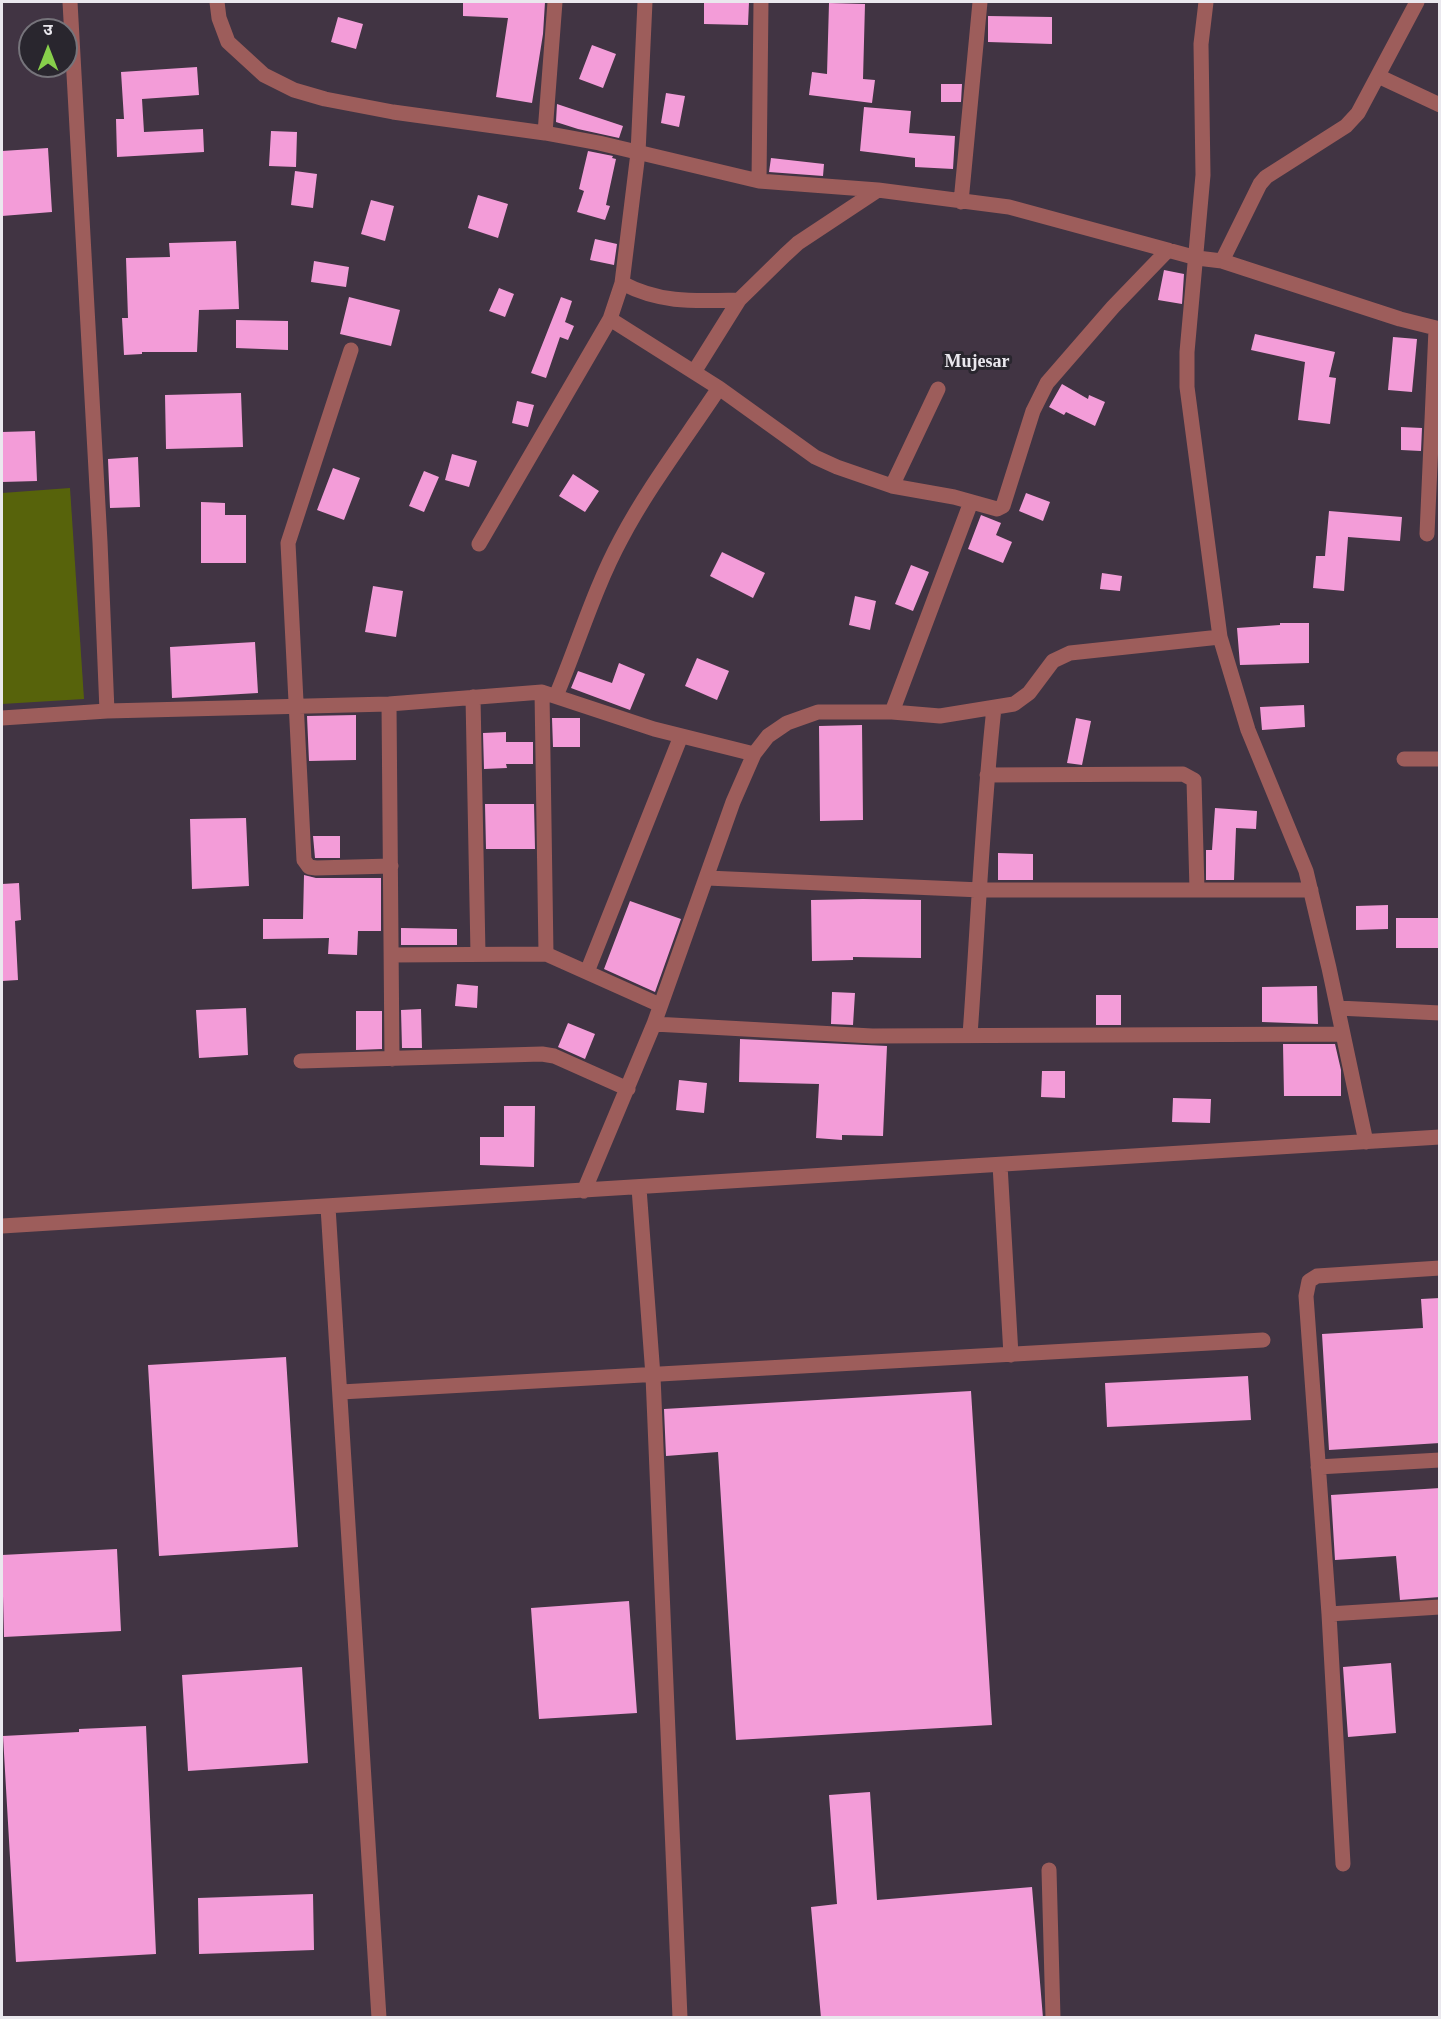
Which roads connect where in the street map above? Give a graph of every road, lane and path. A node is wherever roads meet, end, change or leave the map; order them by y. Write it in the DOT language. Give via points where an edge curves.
graph roads {
  1 [pos="70,2"];
  2 [pos="217,2"];
  3 [pos="555,2"];
  4 [pos="645,2"];
  5 [pos="761,2"];
  6 [pos="980,2"];
  7 [pos="1206,2"];
  8 [pos="1417,2"];
  9 [pos="1378,76"];
  10 [pos="1440,105"];
  11 [pos="545,133"];
  12 [pos="638,153"];
  13 [pos="759,181"];
  14 [pos="878,190"];
  15 [pos="961,202"];
  16 [pos="1168,250"];
  17 [pos="1197,258"];
  18 [pos="1222,261"];
  19 [pos="622,283"];
  20 [pos="739,300"];
  21 [pos="610,319"];
  22 [pos="1438,329"];
  23 [pos="351,350"];
  24 [pos="694,372"];
  25 [pos="719,388"];
  26 [pos="938,389"];
  27 [pos="892,486"];
  28 [pos="971,502"];
  29 [pos="1427,534"];
  30 [pos="479,544"];
  31 [pos="1220,637"];
  32 [pos="549,694"];
  33 [pos="473,697"];
  34 [pos="389,704"];
  35 [pos="297,706"];
  36 [pos="994,708"];
  37 [pos="107,711"];
  38 [pos="892,712"];
  39 [pos="2,718"];
  40 [pos="681,736"];
  41 [pos="754,754"];
  42 [pos="1404,759"];
  43 [pos="1440,759"];
  44 [pos="987,775"];
  45 [pos="391,866"];
  46 [pos="707,878"];
  47 [pos="981,890"];
  48 [pos="1197,890"];
  49 [pos="1311,890"];
  50 [pos="478,954"];
  51 [pos="546,954"];
  52 [pos="392,955"];
  53 [pos="587,972"];
  54 [pos="660,1005"];
  55 [pos="1338,1008"];
  56 [pos="1440,1012"];
  57 [pos="654,1024"];
  58 [pos="1343,1034"];
  59 [pos="970,1035"];
  60 [pos="392,1059"];
  61 [pos="301,1061"];
  62 [pos="628,1089"];
  63 [pos="1440,1137"];
  64 [pos="1366,1142"];
  65 [pos="1000,1165"];
  66 [pos="639,1188"];
  67 [pos="584,1191"];
  68 [pos="328,1207"];
  69 [pos="2,1226"];
  70 [pos="1440,1268"];
  71 [pos="1263,1340"];
  72 [pos="1011,1355"];
  73 [pos="653,1376"];
  74 [pos="341,1392"];
  75 [pos="1440,1460"];
  76 [pos="1318,1467"];
  77 [pos="1440,1607"];
  78 [pos="1329,1614"];
  79 [pos="1343,1864"];
  80 [pos="1049,1870"];
  81 [pos="379,2018"];
  82 [pos="680,2018"];
  83 [pos="1053,2018"];
  1 -- 37 [label="street"];
  2 -- 11 [label="street" via="228,42 264,75 294,90 393,112"];
  3 -- 11 [label="street"];
  4 -- 12 [label="street"];
  5 -- 13 [label="street"];
  6 -- 15 [label="street"];
  7 -- 17 [label="street" via="1201,44 1203,175"];
  8 -- 9 [label="street"];
  9 -- 10 [label="street"];
  9 -- 18 [label="street" via="1353,120 1260,184"];
  11 -- 12 [label="street"];
  12 -- 13 [label="street"];
  12 -- 19 [label="street"];
  13 -- 14 [label="street"];
  14 -- 15 [label="street"];
  14 -- 20 [label="street" via="798,243"];
  15 -- 16 [label="street" via="1009,207"];
  16 -- 17 [label="street"];
  16 -- 28 [label="street" via="1047,382 1003,506 997,509"];
  17 -- 18 [label="street"];
  17 -- 31 [label="street" via="1187,387"];
  18 -- 22 [label="street"];
  19 -- 20 [label="street" via="661,299"];
  19 -- 21 [label="street"];
  20 -- 24 [label="street"];
  21 -- 24 [label="street"];
  21 -- 30 [label="street"];
  22 -- 29 [label="street"];
  23 -- 35 [label="street" via="288,543"];
  24 -- 25 [label="street"];
  25 -- 27 [label="street" via="815,457"];
  25 -- 32 [label="street" via="621,539"];
  26 -- 27 [label="street"];
  27 -- 28 [label="street"];
  28 -- 38 [label="street"];
  31 -- 36 [label="street" via="1070,653 1053,661 1023,699"];
  31 -- 49 [label="street" via="1248,730"];
  32 -- 33 [label="street"];
  32 -- 40 [label="street"];
  32 -- 51 [label="street"];
  33 -- 34 [label="street"];
  33 -- 50 [label="street"];
  34 -- 35 [label="street"];
  34 -- 45 [label="street"];
  35 -- 37 [label="street"];
  35 -- 45 [label="street" via="304,860 309,867 316,868"];
  36 -- 38 [label="street" via="940,716"];
  36 -- 44 [label="street"];
  37 -- 39 [label="street"];
  38 -- 41 [label="street" via="818,712 787,723 768,736"];
  40 -- 41 [label="street"];
  40 -- 53 [label="street"];
  41 -- 46 [label="street"];
  42 -- 43 [label="street"];
  44 -- 47 [label="street"];
  44 -- 48 [label="street" via="1190,777 1194,780"];
  45 -- 52 [label="street"];
  46 -- 47 [label="street"];
  46 -- 54 [label="street"];
  47 -- 48 [label="street"];
  47 -- 59 [label="street"];
  48 -- 49 [label="street"];
  49 -- 55 [label="street"];
  50 -- 51 [label="street"];
  50 -- 52 [label="street"];
  51 -- 53 [label="street"];
  52 -- 60 [label="street"];
  53 -- 54 [label="street"];
  54 -- 57 [label="street"];
  55 -- 56 [label="street"];
  55 -- 58 [label="street"];
  57 -- 59 [label="street" via="872,1036"];
  57 -- 62 [label="street"];
  58 -- 59 [label="street"];
  58 -- 64 [label="street"];
  60 -- 61 [label="street"];
  60 -- 62 [label="street" via="542,1054"];
  62 -- 67 [label="street"];
  63 -- 64 [label="street"];
  64 -- 65 [label="street"];
  65 -- 66 [label="street"];
  65 -- 72 [label="street"];
  66 -- 67 [label="street"];
  66 -- 73 [label="street"];
  67 -- 68 [label="street"];
  68 -- 69 [label="street"];
  68 -- 74 [label="street"];
  70 -- 76 [label="street" via="1333,1273 1309,1281 1306,1296"];
  71 -- 72 [label="street"];
  72 -- 73 [label="street"];
  73 -- 74 [label="street"];
  73 -- 82 [label="street"];
  74 -- 81 [label="street"];
  75 -- 76 [label="street"];
  76 -- 78 [label="street"];
  77 -- 78 [label="street"];
  78 -- 79 [label="street"];
  80 -- 83 [label="street"];
}
